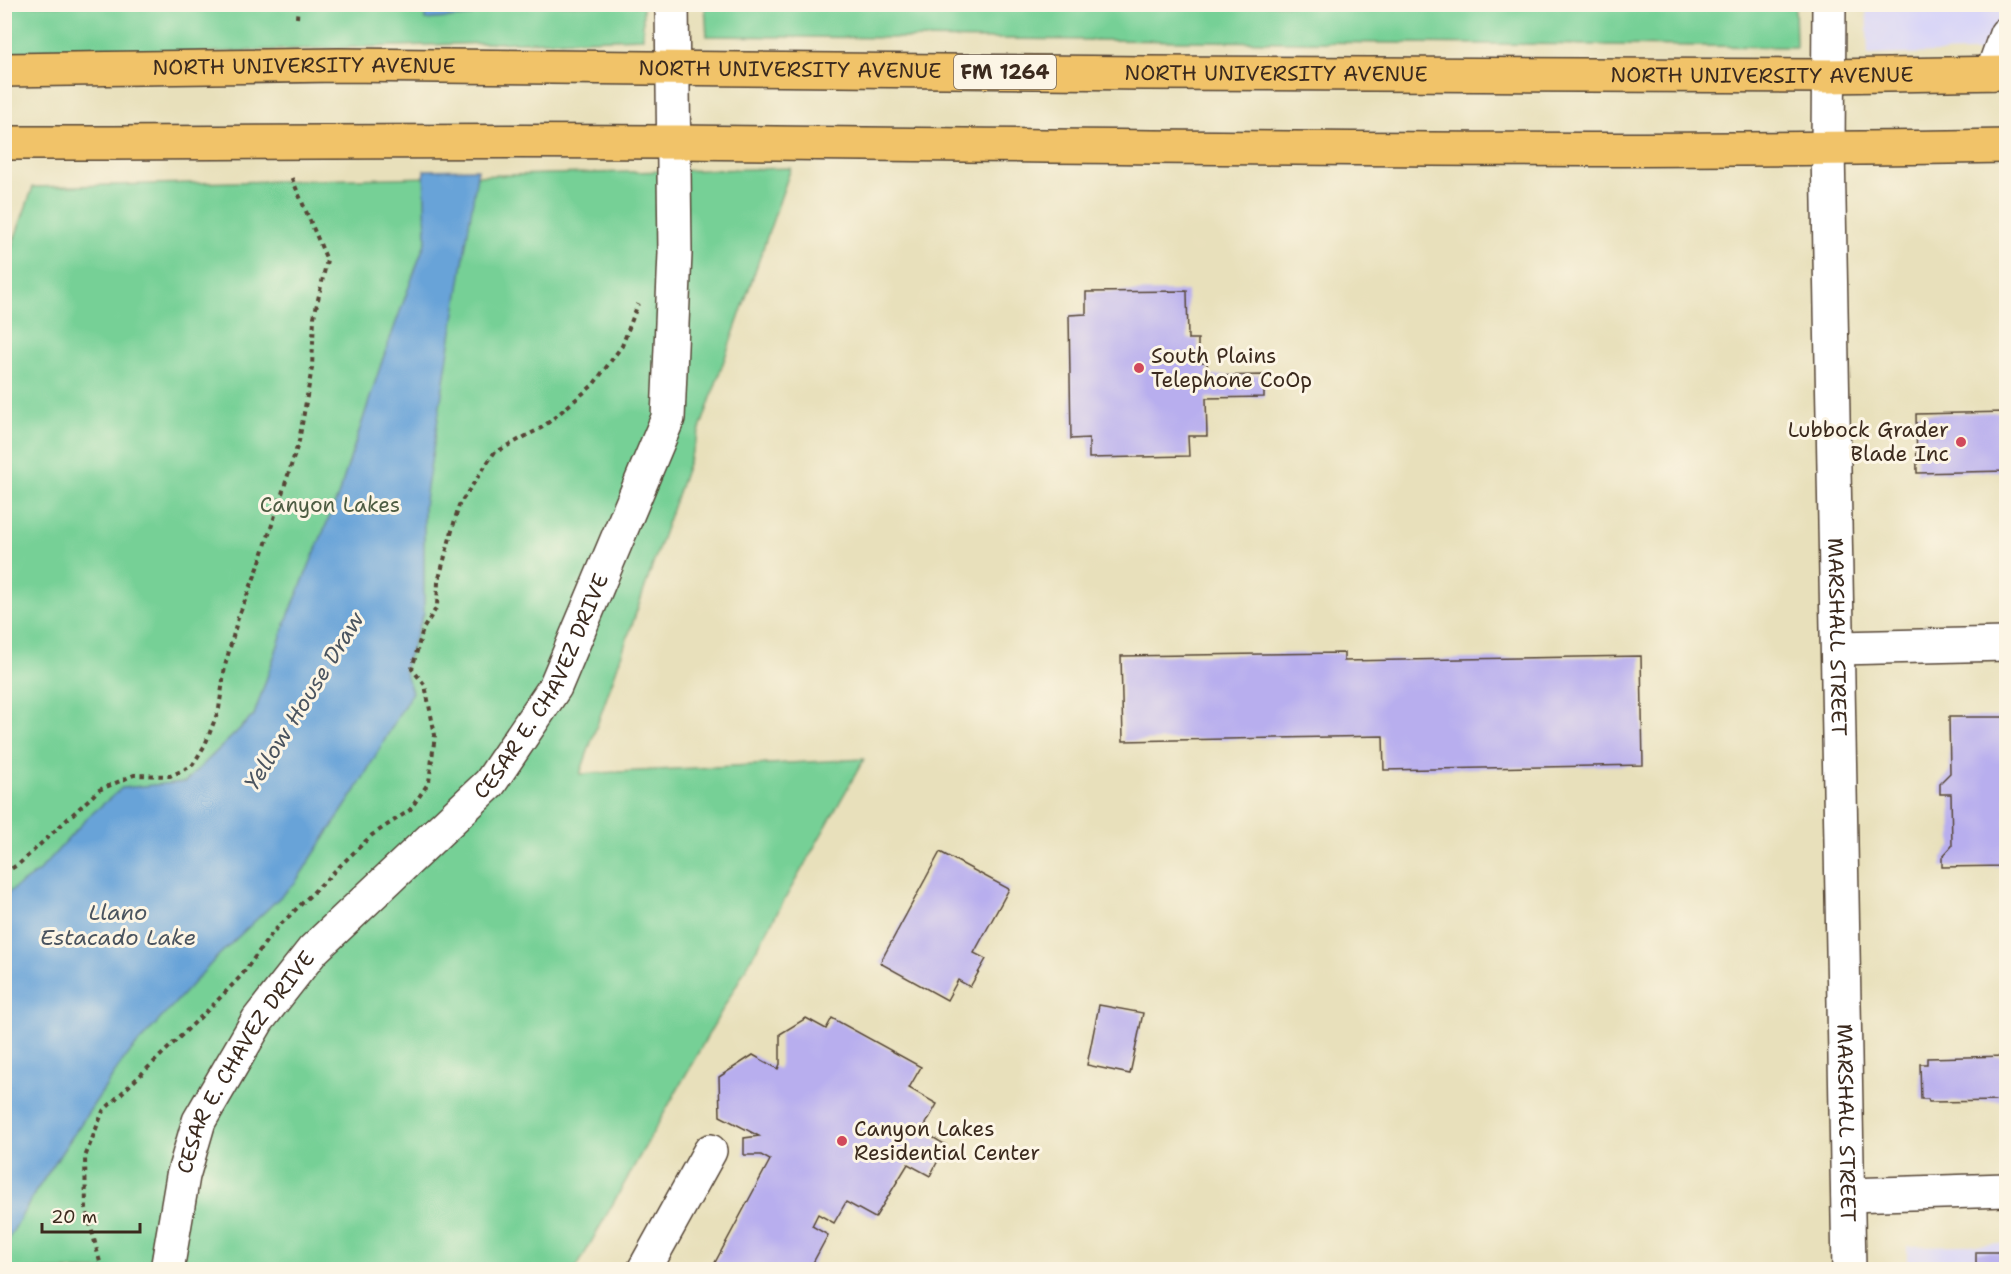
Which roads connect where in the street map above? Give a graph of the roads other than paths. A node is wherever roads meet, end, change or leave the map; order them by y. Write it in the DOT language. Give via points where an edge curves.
graph roads {
  1 [pos="672,4"];
  2 [pos="1829,4"];
  3 [pos="2007,34"];
  4 [pos="673,69"];
  5 [pos="4,70"];
  6 [pos="2000,73"];
  7 [pos="1829,76"];
  8 [pos="674,142"];
  9 [pos="4,143"];
  10 [pos="2007,146"];
  11 [pos="1828,149"];
  12 [pos="2007,644"];
  13 [pos="1839,648"];
  14 [pos="710,1151"];
  15 [pos="2007,1190"];
  16 [pos="1848,1195"];
  17 [pos="168,1269"];
  18 [pos="644,1269"];
  19 [pos="1849,1269"];
  1 -- 4 [label="street, CESAR E. CHAVEZ DRIVE"];
  2 -- 7 [label="street, MARSHALL STREET"];
  3 -- 6 [label="street"];
  4 -- 5 [label="main road, NORTH UNIVERSITY AVENUE / FM 1264" via="339,64"];
  4 -- 7 [label="main road, NORTH UNIVERSITY AVENUE / FM 1264"];
  4 -- 8 [label="street, CESAR E. CHAVEZ DRIVE"];
  6 -- 7 [label="main road, NORTH UNIVERSITY AVENUE / FM 1264"];
  7 -- 11 [label="street, MARSHALL STREET"];
  8 -- 9 [label="main road"];
  8 -- 11 [label="main road"];
  8 -- 17 [label="street, CESAR E. CHAVEZ DRIVE" via="675,253 668,418 555,687 490,783 313,950 258,1020 199,1121 183,1176"];
  10 -- 11 [label="main road"];
  11 -- 13 [label="street, MARSHALL STREET"];
  12 -- 13 [label="street"];
  13 -- 16 [label="street, MARSHALL STREET"];
  14 -- 18 [label="street"];
  15 -- 16 [label="street"];
  16 -- 19 [label="street, MARSHALL STREET"];
}
